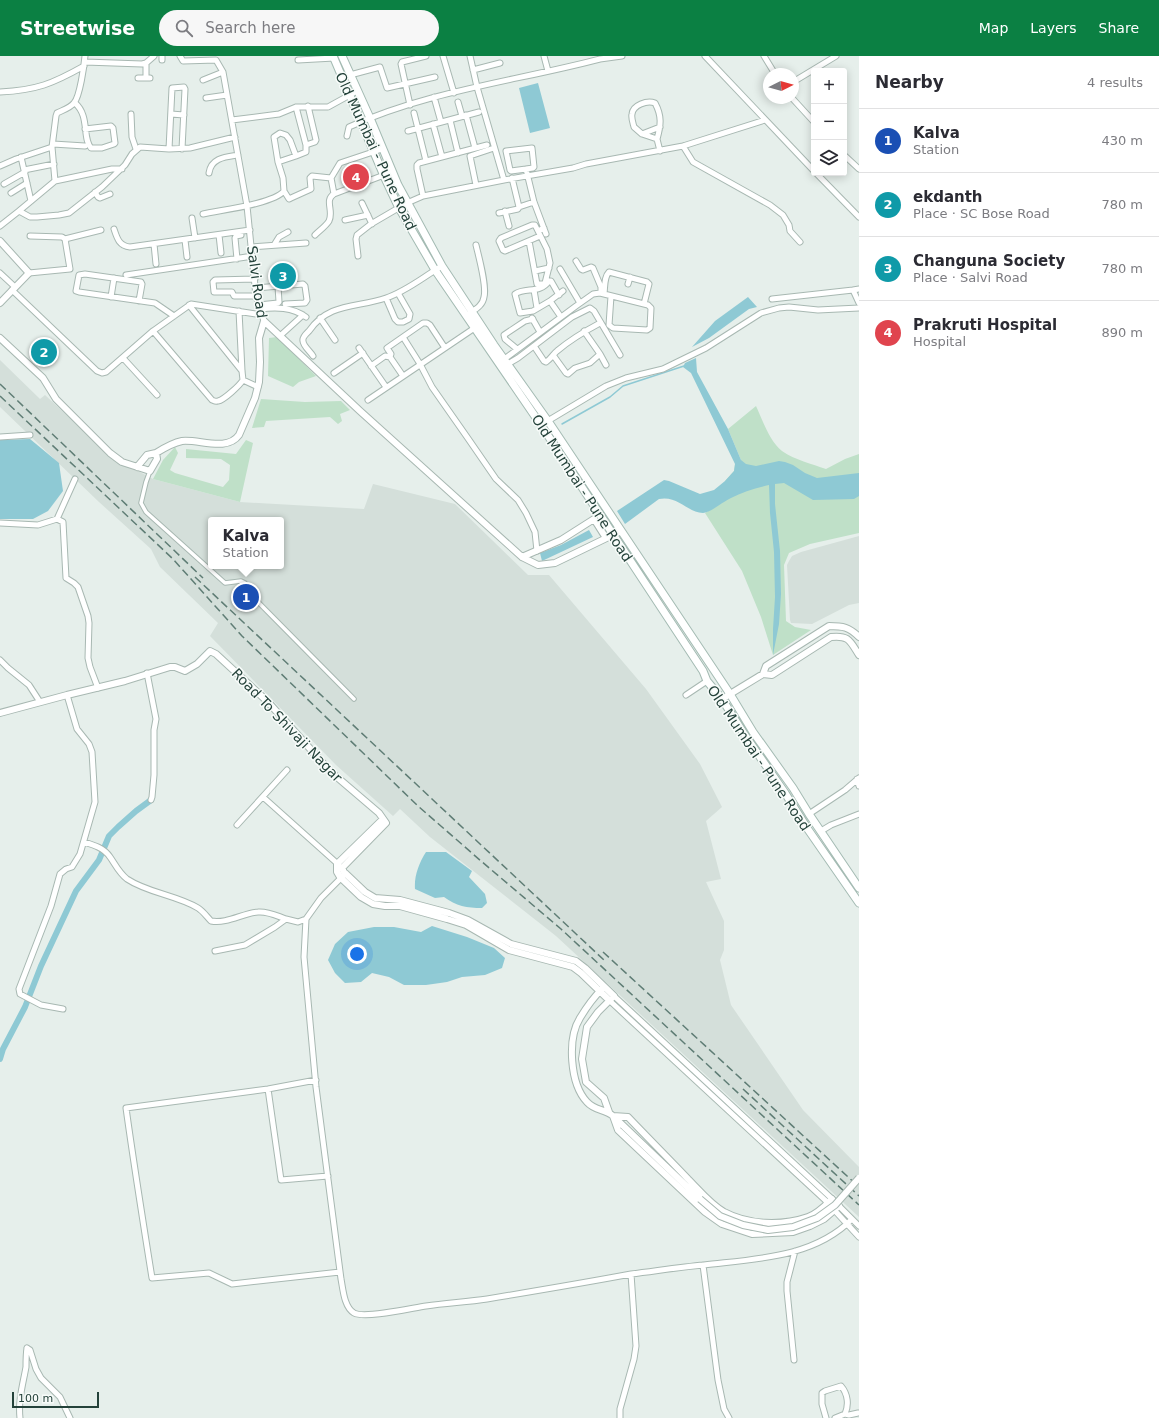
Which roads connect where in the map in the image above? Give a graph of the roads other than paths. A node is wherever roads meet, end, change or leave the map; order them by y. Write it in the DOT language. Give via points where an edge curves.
graph roads {
  1 [pos="154,56"];
  2 [pos="180,56"];
  3 [pos="342,56"];
  4 [pos="414,56"];
  5 [pos="426,56"];
  6 [pos="443,56"];
  7 [pos="470,56"];
  8 [pos="544,56"];
  9 [pos="622,56"];
  10 [pos="706,56"];
  11 [pos="764,56"];
  12 [pos="836,56"];
  13 [pos="334,57"];
  14 [pos="197,58"];
  15 [pos="216,58"];
  16 [pos="406,58"];
  17 [pos="597,58"];
  18 [pos="298,60"];
  19 [pos="85,61"];
  20 [pos="146,63"];
  21 [pos="500,63"];
  22 [pos="346,65"];
  23 [pos="338,68"];
  24 [pos="771,68"];
  25 [pos="473,70"];
  26 [pos="548,71"];
  27 [pos="223,72"];
  28 [pos="350,75"];
  29 [pos="435,77"];
  30 [pos="138,78"];
  31 [pos="799,78"];
  32 [pos="343,79"];
  33 [pos="203,80"];
  34 [pos="405,84"];
  35 [pos="477,87"];
  36 [pos="358,91"];
  37 [pos="0,92"];
  38 [pos="454,93"];
  39 [pos="227,95"];
  40 [pos="350,95"];
  41 [pos="434,97"];
  42 [pos="206,98"];
  43 [pos="458,102"];
  44 [pos="75,103"];
  45 [pos="798,104"];
  46 [pos="410,105"];
  47 [pos="308,106"];
  48 [pos="296,107"];
  49 [pos="479,112"];
  50 [pos="414,113"];
  51 [pos="132,114"];
  52 [pos="171,114"];
  53 [pos="184,115"];
  54 [pos="464,116"];
  55 [pos="370,118"];
  56 [pos="811,119"];
  57 [pos="232,120"];
  58 [pos="450,120"];
  59 [pos="765,120"];
  60 [pos="362,122"];
  61 [pos="441,122"];
  62 [pos="433,124"];
  63 [pos="660,127"];
  64 [pos="86,129"];
  65 [pos="418,129"];
  66 [pos="408,131"];
  67 [pos="642,134"];
  68 [pos="347,136"];
  69 [pos="235,137"];
  70 [pos="657,139"];
  71 [pos="306,145"];
  72 [pos="488,145"];
  73 [pos="53,146"];
  74 [pos="85,146"];
  75 [pos="684,146"];
  76 [pos="475,148"];
  77 [pos="136,149"];
  78 [pos="169,149"];
  79 [pos="182,149"];
  80 [pos="382,149"];
  81 [pos="495,151"];
  82 [pos="506,151"];
  83 [pos="660,151"];
  84 [pos="374,152"];
  85 [pos="458,153"];
  86 [pos="238,155"];
  87 [pos="296,156"];
  88 [pos="21,157"];
  89 [pos="442,157"];
  90 [pos="847,158"];
  91 [pos="426,161"];
  92 [pos="278,162"];
  93 [pos="54,164"];
  94 [pos="0,166"];
  95 [pos="122,168"];
  96 [pos="811,168"];
  97 [pos="859,169"];
  98 [pos="526,170"];
  99 [pos="24,171"];
  100 [pos="392,172"];
  101 [pos="209,173"];
  102 [pos="527,175"];
  103 [pos="384,176"];
  104 [pos="819,176"];
  105 [pos="331,178"];
  106 [pos="512,178"];
  107 [pos="55,180"];
  108 [pos="504,180"];
  109 [pos="27,183"];
  110 [pos="4,184"];
  111 [pos="476,185"];
  112 [pos="284,191"];
  113 [pos="95,192"];
  114 [pos="11,193"];
  115 [pos="110,194"];
  116 [pos="334,194"];
  117 [pos="423,196"];
  118 [pos="31,201"];
  119 [pos="534,202"];
  120 [pos="362,203"];
  121 [pos="407,203"];
  122 [pos="247,206"];
  123 [pos="519,207"];
  124 [pos="399,208"];
  125 [pos="18,211"];
  126 [pos="505,211"];
  127 [pos="499,212"];
  128 [pos="203,214"];
  129 [pos="368,215"];
  130 [pos="859,217"];
  131 [pos="192,218"];
  132 [pos="345,220"];
  133 [pos="372,224"];
  134 [pos="0,226"];
  135 [pos="509,226"];
  136 [pos="544,228"];
  137 [pos="114,229"];
  138 [pos="101,230"];
  139 [pos="250,232"];
  140 [pos="288,232"];
  141 [pos="539,234"];
  142 [pos="546,234"];
  143 [pos="219,235"];
  144 [pos="315,235"];
  145 [pos="30,236"];
  146 [pos="425,237"];
  147 [pos="195,238"];
  148 [pos="65,239"];
  149 [pos="185,240"];
  150 [pos="0,241"];
  151 [pos="418,241"];
  152 [pos="529,241"];
  153 [pos="800,242"];
  154 [pos="306,243"];
  155 [pos="154,244"];
  156 [pos="274,245"];
  157 [pos="476,245"];
  158 [pos="252,247"];
  159 [pos="220,253"];
  160 [pos="253,256"];
  161 [pos="358,256"];
  162 [pos="187,257"];
  163 [pos="237,259"];
  164 [pos="576,260"];
  165 [pos="156,264"];
  166 [pos="442,266"];
  167 [pos="549,268"];
  168 [pos="560,269"];
  169 [pos="435,270"];
  170 [pos="535,271"];
  171 [pos="29,272"];
  172 [pos="0,273"];
  173 [pos="126,275"];
  174 [pos="630,277"];
  175 [pos="114,278"];
  176 [pos="255,279"];
  177 [pos="628,284"];
  178 [pos="278,286"];
  179 [pos="256,288"];
  180 [pos="13,289"];
  181 [pos="856,289"];
  182 [pos="534,290"];
  183 [pos="564,291"];
  184 [pos="398,293"];
  185 [pos="603,293"];
  186 [pos="256,296"];
  187 [pos="612,296"];
  188 [pos="111,297"];
  189 [pos="386,298"];
  190 [pos="772,299"];
  191 [pos="139,301"];
  192 [pos="550,301"];
  193 [pos="0,303"];
  194 [pos="580,303"];
  195 [pos="859,303"];
  196 [pos="285,304"];
  197 [pos="644,304"];
  198 [pos="189,305"];
  199 [pos="259,307"];
  200 [pos="537,308"];
  201 [pos="859,308"];
  202 [pos="239,311"];
  203 [pos="531,311"];
  204 [pos="256,314"];
  205 [pos="470,314"];
  206 [pos="174,316"];
  207 [pos="561,317"];
  208 [pos="320,318"];
  209 [pos="533,319"];
  210 [pos="264,321"];
  211 [pos="600,322"];
  212 [pos="477,326"];
  213 [pos="153,331"];
  214 [pos="584,331"];
  215 [pos="540,332"];
  216 [pos="281,335"];
  217 [pos="402,337"];
  218 [pos="0,338"];
  219 [pos="335,340"];
  220 [pos="534,346"];
  221 [pos="359,348"];
  222 [pos="445,348"];
  223 [pos="517,349"];
  224 [pos="363,353"];
  225 [pos="600,354"];
  226 [pos="553,355"];
  227 [pos="620,355"];
  228 [pos="314,356"];
  229 [pos="390,357"];
  230 [pos="123,358"];
  231 [pos="504,363"];
  232 [pos="420,364"];
  233 [pos="606,365"];
  234 [pos="371,366"];
  235 [pos="242,371"];
  236 [pos="334,373"];
  237 [pos="403,376"];
  238 [pos="244,380"];
  239 [pos="258,387"];
  240 [pos="386,387"];
  241 [pos="157,395"];
  242 [pos="368,400"];
  243 [pos="548,421"];
  244 [pos="541,425"];
  245 [pos="30,435"];
  246 [pos="0,438"];
  247 [pos="156,453"];
  248 [pos="137,467"];
  249 [pos="150,471"];
  250 [pos="75,479"];
  251 [pos="596,508"];
  252 [pos="57,519"];
  253 [pos="594,519"];
  254 [pos="0,523"];
  255 [pos="621,531"];
  256 [pos="614,536"];
  257 [pos="606,538"];
  258 [pos="537,551"];
  259 [pos="522,557"];
  260 [pos="208,568"];
  261 [pos="209,569"];
  262 [pos="859,636"];
  263 [pos="850,642"];
  264 [pos="859,655"];
  265 [pos="0,660"];
  266 [pos="147,674"];
  267 [pos="763,674"];
  268 [pos="707,681"];
  269 [pos="98,688"];
  270 [pos="730,694"];
  271 [pos="67,695"];
  272 [pos="686,695"];
  273 [pos="354,699"];
  274 [pos="722,699"];
  275 [pos="40,702"];
  276 [pos="0,713"];
  277 [pos="287,770"];
  278 [pos="858,779"];
  279 [pos="859,786"];
  280 [pos="793,788"];
  281 [pos="785,793"];
  282 [pos="263,797"];
  283 [pos="151,800"];
  284 [pos="809,814"];
  285 [pos="859,814"];
  286 [pos="237,825"];
  287 [pos="821,831"];
  288 [pos="84,842"];
  289 [pos="342,871"];
  290 [pos="859,888"];
  291 [pos="859,903"];
  292 [pos="286,919"];
  293 [pos="306,919"];
  294 [pos="215,951"];
  295 [pos="602,989"];
  296 [pos="614,996"];
  297 [pos="610,1001"];
  298 [pos="63,1009"];
  299 [pos="316,1080"];
  300 [pos="268,1089"];
  301 [pos="611,1114"];
  302 [pos="328,1176"];
  303 [pos="859,1178"];
  304 [pos="828,1204"];
  305 [pos="834,1211"];
  306 [pos="852,1219"];
  307 [pos="847,1225"];
  308 [pos="859,1226"];
  309 [pos="859,1237"];
  310 [pos="795,1251"];
  311 [pos="703,1265"];
  312 [pos="340,1272"];
  313 [pos="631,1274"];
  314 [pos="794,1360"];
  315 [pos="858,1413"];
  316 [pos="843,1416"];
  317 [pos="20,1418"];
  318 [pos="70,1418"];
  319 [pos="620,1418"];
  320 [pos="729,1418"];
  321 [pos="826,1418"];
  322 [pos="835,1418"];
  1 -- 20 [label="street"];
  2 -- 14 [label="street, Salvi Road" via="183,61"];
  3 -- 22 [label="main road, Old Mumbai - Pune Road"];
  4 -- 16 [label="street"];
  5 -- 34 [label="street" via="401,62"];
  6 -- 38 [label="street"];
  7 -- 25 [label="street"];
  8 -- 26 [label="street"];
  9 -- 17 [label="street"];
  10 -- 59 [label="street"];
  11 -- 24 [label="street"];
  12 -- 31 [label="street"];
  13 -- 18 [label="street"];
  13 -- 23 [label="main road, Old Mumbai - Pune Road"];
  14 -- 15 [label="street, Salvi Road"];
  15 -- 27 [label="street, Salvi Road"];
  17 -- 26 [label="street"];
  19 -- 20 [label="street"];
  19 -- 37 [label="street" via="57,81 26,90"];
  19 -- 44 [label="street"];
  20 -- 30 [label="street" via="148,78"];
  21 -- 25 [label="street"];
  22 -- 23 [label="main road"];
  22 -- 28 [label="main road, Old Mumbai - Pune Road"];
  23 -- 32 [label="main road, Old Mumbai - Pune Road"];
  25 -- 35 [label="street"];
  26 -- 35 [label="street"];
  27 -- 33 [label="street"];
  27 -- 39 [label="street, Salvi Road"];
  28 -- 32 [label="street"];
  28 -- 34 [label="street" via="380,67 387,88"];
  28 -- 36 [label="main road, Old Mumbai - Pune Road"];
  29 -- 34 [label="street"];
  32 -- 40 [label="main road, Old Mumbai - Pune Road"];
  34 -- 46 [label="street"];
  35 -- 38 [label="street"];
  35 -- 81 [label="street"];
  36 -- 40 [label="street"];
  36 -- 55 [label="main road, Old Mumbai - Pune Road"];
  38 -- 41 [label="street"];
  39 -- 42 [label="street"];
  39 -- 57 [label="street, Salvi Road"];
  40 -- 47 [label="street" via="328,107"];
  40 -- 60 [label="main road, Old Mumbai - Pune Road"];
  41 -- 46 [label="street"];
  41 -- 61 [label="street"];
  43 -- 54 [label="street"];
  44 -- 64 [label="street" via="84,118"];
  44 -- 73 [label="street" via="57,113"];
  45 -- 56 [label="street"];
  46 -- 55 [label="street"];
  47 -- 48 [label="street"];
  47 -- 71 [label="street" via="316,140"];
  48 -- 57 [label="street" via="279,114"];
  48 -- 71 [label="street"];
  49 -- 54 [label="street"];
  50 -- 65 [label="street"];
  51 -- 77 [label="street" via="132,137"];
  52 -- 53 [label="street"];
  52 -- 53 [label="street" via="172,88 184,87"];
  52 -- 78 [label="street"];
  53 -- 79 [label="street"];
  54 -- 58 [label="street"];
  54 -- 76 [label="street"];
  55 -- 60 [label="street"];
  55 -- 80 [label="main road, Old Mumbai - Pune Road"];
  57 -- 69 [label="street, Salvi Road"];
  58 -- 61 [label="street"];
  58 -- 85 [label="street"];
  59 -- 75 [label="street"];
  59 -- 96 [label="street"];
  60 -- 68 [label="street" via="349,127"];
  60 -- 84 [label="main road, Old Mumbai - Pune Road"];
  61 -- 62 [label="street"];
  62 -- 65 [label="street"];
  62 -- 89 [label="street"];
  63 -- 67 [label="street"];
  63 -- 67 [label="street" via="655,103 642,103 634,108 632,113 634,127"];
  63 -- 70 [label="street"];
  64 -- 64 [label="street" via="88,146 91,148 102,148 115,143 111,126"];
  65 -- 66 [label="street"];
  65 -- 91 [label="street"];
  67 -- 70 [label="street"];
  69 -- 79 [label="street"];
  69 -- 86 [label="street, Salvi Road"];
  70 -- 83 [label="street"];
  71 -- 87 [label="street" via="306,152"];
  72 -- 76 [label="street"];
  73 -- 74 [label="street"];
  73 -- 88 [label="street"];
  73 -- 93 [label="street"];
  75 -- 83 [label="street"];
  75 -- 153 [label="street" via="693,162 770,205 783,215 790,231"];
  76 -- 85 [label="street"];
  77 -- 78 [label="street" via="144,146"];
  77 -- 95 [label="street"];
  78 -- 79 [label="street"];
  80 -- 84 [label="street"];
  80 -- 100 [label="main road, Old Mumbai - Pune Road"];
  81 -- 82 [label="street"];
  81 -- 108 [label="street"];
  81 -- 111 [label="street" via="470,156"];
  82 -- 98 [label="street" via="511,171"];
  82 -- 98 [label="street" via="532,148 534,166"];
  83 -- 102 [label="street"];
  84 -- 103 [label="main road, Old Mumbai - Pune Road"];
  84 -- 105 [label="street" via="340,163"];
  85 -- 89 [label="street"];
  86 -- 101 [label="street" via="215,161"];
  86 -- 122 [label="street, Salvi Road"];
  87 -- 92 [label="street"];
  87 -- 92 [label="street" via="290,140 280,133 274,137"];
  88 -- 94 [label="street"];
  88 -- 99 [label="street"];
  89 -- 91 [label="street"];
  90 -- 97 [label="street"];
  91 -- 117 [label="street" via="417,165"];
  92 -- 112 [label="street"];
  93 -- 99 [label="street"];
  93 -- 107 [label="street"];
  95 -- 107 [label="street"];
  95 -- 113 [label="street"];
  98 -- 102 [label="street"];
  99 -- 109 [label="street"];
  99 -- 110 [label="street"];
  100 -- 103 [label="street"];
  100 -- 121 [label="main road, Old Mumbai - Pune Road"];
  102 -- 106 [label="street"];
  102 -- 119 [label="street"];
  103 -- 116 [label="street"];
  103 -- 124 [label="main road, Old Mumbai - Pune Road"];
  104 -- 130 [label="street"];
  105 -- 112 [label="street" via="312,176 311,189 289,199"];
  105 -- 116 [label="street"];
  106 -- 108 [label="street"];
  106 -- 123 [label="street"];
  107 -- 118 [label="street"];
  108 -- 111 [label="street"];
  109 -- 114 [label="street"];
  109 -- 118 [label="street"];
  111 -- 117 [label="street"];
  112 -- 122 [label="street"];
  113 -- 115 [label="street" via="100,198"];
  113 -- 125 [label="street" via="69,213 30,217"];
  116 -- 144 [label="street" via="329,200 329,221"];
  117 -- 121 [label="street"];
  118 -- 125 [label="street"];
  119 -- 123 [label="street"];
  119 -- 136 [label="street"];
  120 -- 129 [label="street"];
  121 -- 124 [label="street"];
  121 -- 146 [label="main road, Old Mumbai - Pune Road"];
  122 -- 128 [label="street"];
  122 -- 139 [label="street, Salvi Road"];
  123 -- 126 [label="street"];
  124 -- 133 [label="street"];
  124 -- 151 [label="main road, Old Mumbai - Pune Road"];
  125 -- 134 [label="street"];
  126 -- 127 [label="street"];
  126 -- 135 [label="street"];
  129 -- 132 [label="street"];
  129 -- 133 [label="street"];
  131 -- 147 [label="street"];
  133 -- 161 [label="street" via="356,237"];
  136 -- 141 [label="street"];
  136 -- 142 [label="street"];
  137 -- 155 [label="street" via="118,242 127,247"];
  138 -- 148 [label="street"];
  139 -- 143 [label="street"];
  139 -- 158 [label="street, Salvi Road"];
  139 -- 163 [label="street" via="235,237"];
  140 -- 156 [label="street" via="279,237"];
  141 -- 152 [label="street"];
  141 -- 152 [label="street" via="533,224 499,240 505,251"];
  141 -- 167 [label="street" via="547,251"];
  143 -- 147 [label="street"];
  143 -- 159 [label="street"];
  145 -- 148 [label="street"];
  146 -- 151 [label="main road"];
  146 -- 166 [label="main road, Old Mumbai - Pune Road"];
  147 -- 149 [label="street"];
  148 -- 171 [label="street" via="70,269"];
  149 -- 155 [label="street"];
  149 -- 162 [label="street"];
  150 -- 171 [label="street"];
  151 -- 169 [label="main road, Old Mumbai - Pune Road"];
  152 -- 170 [label="street"];
  154 -- 156 [label="street"];
  155 -- 165 [label="street"];
  156 -- 158 [label="street"];
  157 -- 205 [label="street" via="484,297"];
  158 -- 160 [label="street, Salvi Road"];
  160 -- 163 [label="street"];
  160 -- 176 [label="street, Salvi Road"];
  163 -- 173 [label="street"];
  164 -- 185 [label="street" via="583,270 593,268"];
  166 -- 169 [label="street"];
  166 -- 205 [label="main road, Old Mumbai - Pune Road"];
  167 -- 170 [label="street"];
  167 -- 170 [label="street" via="543,284 537,284"];
  168 -- 183 [label="street"];
  169 -- 184 [label="street"];
  169 -- 205 [label="main road, Old Mumbai - Pune Road"];
  171 -- 180 [label="street"];
  172 -- 180 [label="street"];
  174 -- 177 [label="street"];
  174 -- 185 [label="street" via="607,273"];
  174 -- 197 [label="street" via="647,282"];
  175 -- 188 [label="street"];
  175 -- 188 [label="street" via="82,274 79,275 76,288 79,292"];
  175 -- 191 [label="street" via="142,283"];
  176 -- 179 [label="street, Salvi Road"];
  176 -- 186 [label="street" via="215,280 213,292 232,292 234,296"];
  178 -- 179 [label="street"];
  178 -- 196 [label="street" via="305,286 307,300 304,303"];
  178 -- 199 [label="street" via="279,302"];
  179 -- 186 [label="street, Salvi Road"];
  180 -- 193 [label="street"];
  180 -- 230 [label="street" via="97,371 106,372"];
  181 -- 190 [label="street"];
  181 -- 195 [label="street"];
  182 -- 183 [label="street" via="550,281"];
  182 -- 200 [label="street"];
  182 -- 203 [label="street" via="515,294 519,312"];
  183 -- 192 [label="street"];
  183 -- 194 [label="street"];
  184 -- 189 [label="street"];
  184 -- 189 [label="street" via="410,314 409,319 403,322 395,320"];
  185 -- 187 [label="street"];
  185 -- 194 [label="street" via="593,294"];
  186 -- 199 [label="street, Salvi Road"];
  187 -- 197 [label="street"];
  187 -- 197 [label="street" via="609,325 613,328 650,328 651,308"];
  188 -- 191 [label="street"];
  189 -- 208 [label="street" via="345,307"];
  191 -- 206 [label="street" via="155,304"];
  192 -- 200 [label="street"];
  192 -- 207 [label="street"];
  194 -- 207 [label="street"];
  198 -- 202 [label="street"];
  198 -- 206 [label="street"];
  198 -- 235 [label="street"];
  199 -- 210 [label="street, Salvi Road"];
  199 -- 216 [label="street" via="287,308 305,316"];
  200 -- 203 [label="street"];
  201 -- 243 [label="street" via="818,310 789,307 761,314 691,356 663,369 611,383"];
  202 -- 204 [label="street"];
  202 -- 235 [label="street"];
  203 -- 209 [label="street"];
  205 -- 212 [label="main road, Old Mumbai - Pune Road"];
  206 -- 213 [label="street"];
  207 -- 215 [label="street"];
  208 -- 219 [label="street"];
  208 -- 228 [label="street" via="303,340"];
  209 -- 215 [label="street"];
  209 -- 223 [label="street" via="525,321 504,335 504,339"];
  210 -- 216 [label="street"];
  210 -- 239 [label="street, Salvi Road" via="259,338"];
  211 -- 214 [label="street"];
  211 -- 220 [label="street" via="594,311 587,309 572,317"];
  211 -- 227 [label="street"];
  212 -- 222 [label="street"];
  212 -- 231 [label="main road, Old Mumbai - Pune Road"];
  213 -- 230 [label="street"];
  213 -- 238 [label="street" via="212,400 221,400"];
  214 -- 225 [label="street"];
  214 -- 226 [label="street"];
  215 -- 223 [label="street"];
  216 -- 259 [label="street" via="360,411"];
  217 -- 222 [label="street" via="427,323"];
  217 -- 229 [label="street" via="388,347"];
  217 -- 232 [label="street"];
  218 -- 248 [label="street" via="43,378 56,399 110,453 122,462"];
  220 -- 226 [label="street" via="546,362"];
  220 -- 231 [label="street"];
  221 -- 224 [label="street"];
  222 -- 232 [label="street"];
  223 -- 231 [label="street"];
  224 -- 234 [label="street"];
  224 -- 236 [label="street"];
  225 -- 226 [label="street" via="590,363 575,368 568,374"];
  225 -- 233 [label="street"];
  229 -- 234 [label="street" via="385,356"];
  229 -- 237 [label="street"];
  230 -- 241 [label="street"];
  231 -- 243 [label="main road, Old Mumbai - Pune Road"];
  231 -- 244 [label="main road, Old Mumbai - Pune Road"];
  232 -- 237 [label="street"];
  232 -- 258 [label="street" via="432,387 496,479 518,500 535,532"];
  234 -- 240 [label="street"];
  235 -- 238 [label="street"];
  237 -- 240 [label="street"];
  238 -- 239 [label="street"];
  239 -- 247 [label="street, Salvi Road" via="236,439 226,443 182,441"];
  240 -- 242 [label="street"];
  243 -- 244 [label="street"];
  243 -- 255 [label="main road, Old Mumbai - Pune Road"];
  244 -- 251 [label="main road, Old Mumbai - Pune Road"];
  245 -- 246 [label="street"];
  247 -- 248 [label="street, Salvi Road" via="147,455"];
  247 -- 249 [label="street" via="157,459"];
  248 -- 249 [label="street"];
  249 -- 260 [label="street" via="142,503 146,512"];
  250 -- 252 [label="street"];
  251 -- 253 [label="street"];
  251 -- 256 [label="main road, Old Mumbai - Pune Road"];
  252 -- 254 [label="street" via="38,525"];
  252 -- 269 [label="street" via="64,525 66,578 78,587 88,616 88,658"];
  253 -- 257 [label="street"];
  253 -- 258 [label="street" via="561,540"];
  255 -- 256 [label="street"];
  255 -- 270 [label="main road, Old Mumbai - Pune Road"];
  256 -- 257 [label="street"];
  256 -- 268 [label="main road, Old Mumbai - Pune Road" via="703,671"];
  257 -- 259 [label="street" via="555,563 538,565"];
  258 -- 259 [label="street"];
  261 -- 273 [label="street" via="225,583 246,582 260,604"];
  262 -- 263 [label="street"];
  262 -- 267 [label="street" via="841,626 829,626 766,666"];
  263 -- 264 [label="street"];
  263 -- 267 [label="street" via="842,636 831,637 772,675"];
  265 -- 275 [label="street" via="29,685"];
  266 -- 269 [label="street, Road To Shivaji Nagar"];
  266 -- 283 [label="street" via="156,719"];
  266 -- 289 [label="street, Road To Shivaji Nagar" via="170,667 185,671 197,664 210,651 216,654 268,702 331,772 379,813 385,821"];
  267 -- 270 [label="street"];
  268 -- 272 [label="street"];
  268 -- 274 [label="main road, Old Mumbai - Pune Road"];
  269 -- 271 [label="street, Road To Shivaji Nagar"];
  270 -- 274 [label="street"];
  270 -- 280 [label="main road, Old Mumbai - Pune Road" via="753,732"];
  271 -- 275 [label="street, Road To Shivaji Nagar"];
  271 -- 288 [label="street" via="77,729 92,752 95,802"];
  274 -- 281 [label="main road, Old Mumbai - Pune Road"];
  275 -- 276 [label="street, Road To Shivaji Nagar"];
  277 -- 282 [label="street"];
  278 -- 279 [label="street"];
  278 -- 284 [label="street"];
  280 -- 281 [label="main road"];
  280 -- 284 [label="main road, Old Mumbai - Pune Road"];
  281 -- 291 [label="main road, Old Mumbai - Pune Road"];
  282 -- 286 [label="street"];
  282 -- 289 [label="street"];
  284 -- 287 [label="main road, Old Mumbai - Pune Road"];
  285 -- 287 [label="street"];
  287 -- 290 [label="main road, Old Mumbai - Pune Road"];
  288 -- 292 [label="street" via="107,853 125,878 187,903 199,909 211,921 222,921 259,912 269,912"];
  288 -- 298 [label="street" via="72,867 60,874 51,906 19,985 19,991 31,1000 41,1005"];
  289 -- 293 [label="street"];
  289 -- 295 [label="street" via="375,898 400,900 449,913 468,920 511,944 564,961 576,961"];
  292 -- 293 [label="street" via="298,922"];
  292 -- 294 [label="street" via="245,944"];
  293 -- 299 [label="street" via="304,957"];
  295 -- 296 [label="street"];
  295 -- 297 [label="street"];
  295 -- 301 [label="street" via="579,1019 574,1035 573,1066 579,1090 587,1102 594,1108"];
  296 -- 297 [label="street"];
  296 -- 304 [label="street"];
  297 -- 301 [label="street" via="587,1027 582,1059 586,1082 604,1098"];
  297 -- 304 [label="street"];
  299 -- 300 [label="street"];
  299 -- 302 [label="street"];
  300 -- 302 [label="street" via="281,1180"];
  300 -- 312 [label="street" via="126,1108 152,1278 209,1274 232,1284"];
  301 -- 303 [label="street, bridge" via="720,1216 743,1225 768,1230 792,1227 817,1218 835,1205"];
  301 -- 304 [label="street" via="628,1117 704,1195 724,1211 747,1220 772,1223 808,1217"];
  301 -- 305 [label="street" via="618,1130 705,1212 722,1224 752,1234 793,1232 810,1226"];
  302 -- 312 [label="street"];
  304 -- 305 [label="street"];
  304 -- 305 [label="street"];
  305 -- 306 [label="street"];
  305 -- 307 [label="street"];
  306 -- 307 [label="street"];
  306 -- 308 [label="street"];
  307 -- 309 [label="street"];
  307 -- 310 [label="street" via="826,1240"];
  310 -- 311 [label="street" via="752,1260"];
  310 -- 314 [label="street" via="787,1282"];
  311 -- 313 [label="street"];
  311 -- 320 [label="street" via="719,1388"];
  312 -- 313 [label="street" via="346,1302 353,1312 359,1314 485,1299"];
  313 -- 319 [label="street" via="636,1346"];
  315 -- 316 [label="street"];
  316 -- 321 [label="street" via="848,1403 841,1386 822,1394"];
  316 -- 322 [label="street"];
  317 -- 318 [label="street" via="20,1394 27,1348 30,1350 36,1370 60,1398"];
}
